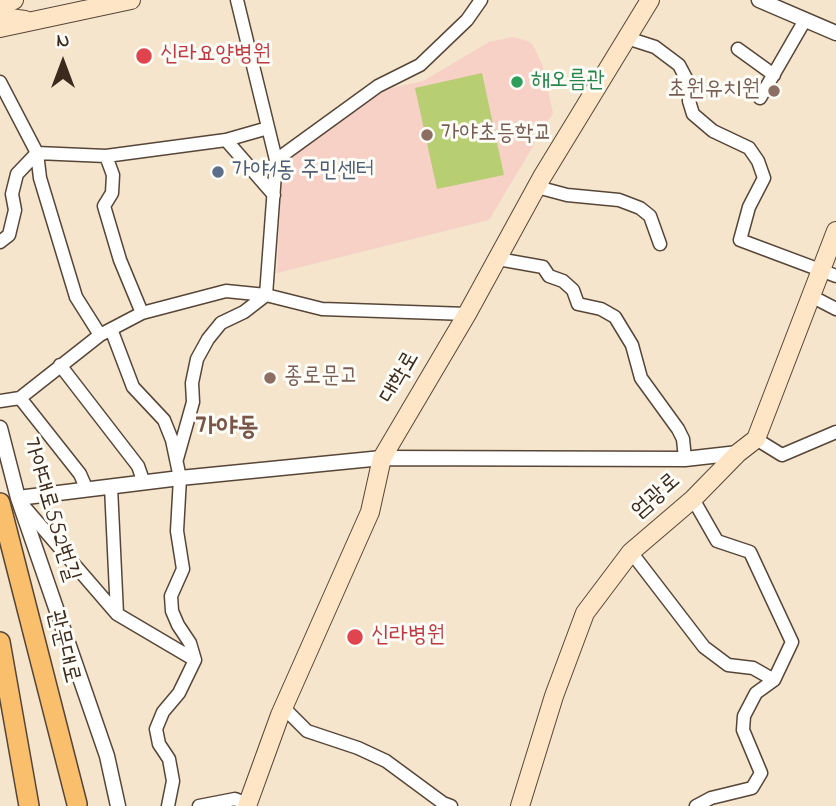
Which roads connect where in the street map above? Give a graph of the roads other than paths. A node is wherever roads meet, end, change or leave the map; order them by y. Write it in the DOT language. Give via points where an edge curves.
graph roads {
  1 [pos="14,0"];
  2 [pos="131,0"];
  3 [pos="237,0"];
  4 [pos="481,0"];
  5 [pos="650,0"];
  6 [pos="759,0"];
  7 [pos="801,18"];
  8 [pos="34,20"];
  9 [pos="0,28"];
  10 [pos="836,33"];
  11 [pos="627,38"];
  12 [pos="738,49"];
  13 [pos="774,75"];
  14 [pos="0,82"];
  15 [pos="760,98"];
  16 [pos="268,128"];
  17 [pos="226,140"];
  18 [pos="37,153"];
  19 [pos="106,156"];
  20 [pos="276,160"];
  21 [pos="537,187"];
  22 [pos="274,194"];
  23 [pos="836,231"];
  24 [pos="0,242"];
  25 [pos="660,244"];
  26 [pos="498,259"];
  27 [pos="828,273"];
  28 [pos="266,295"];
  29 [pos="811,296"];
  30 [pos="836,309"];
  31 [pos="142,313"];
  32 [pos="467,314"];
  33 [pos="105,332"];
  34 [pos="60,365"];
  35 [pos="20,398"];
  36 [pos="0,401"];
  37 [pos="0,429"];
  38 [pos="836,432"];
  39 [pos="756,439"];
  40 [pos="738,453"];
  41 [pos="382,458"];
  42 [pos="177,459"];
  43 [pos="685,459"];
  44 [pos="180,478"];
  45 [pos="144,483"];
  46 [pos="111,487"];
  47 [pos="87,490"];
  48 [pos="693,499"];
  49 [pos="9,500"];
  50 [pos="631,552"];
  51 [pos="16,565"];
  52 [pos="117,614"];
  53 [pos="0,642"];
  54 [pos="195,660"];
  55 [pos="774,680"];
  56 [pos="284,706"];
  57 [pos="77,804"];
  58 [pos="247,805"];
  59 [pos="29,806"];
  60 [pos="118,806"];
  61 [pos="168,806"];
  62 [pos="199,806"];
  63 [pos="450,806"];
  64 [pos="520,806"];
  65 [pos="696,806"];
  1 -- 8 [label="main road" via="6,4 4,15"];
  2 -- 8 [label="main road"];
  3 -- 16 [label="street"];
  4 -- 20 [label="street" via="420,65 378,86"];
  5 -- 11 [label="main road, 대학로"];
  6 -- 7 [label="street"];
  7 -- 10 [label="street"];
  7 -- 13 [label="street"];
  8 -- 9 [label="main road"];
  11 -- 21 [label="main road, 대학로"];
  11 -- 27 [label="street" via="655,47 679,65 689,84 693,114 713,131 749,148 758,161 764,178 749,207 740,240"];
  12 -- 13 [label="street"];
  13 -- 15 [label="street"];
  14 -- 18 [label="street"];
  16 -- 17 [label="street"];
  16 -- 20 [label="street"];
  17 -- 19 [label="street"];
  17 -- 22 [label="street"];
  18 -- 19 [label="street"];
  18 -- 24 [label="street" via="17,174 9,235"];
  18 -- 33 [label="street" via="40,178 76,297"];
  19 -- 31 [label="street" via="113,175 112,193 104,206"];
  20 -- 22 [label="street"];
  21 -- 25 [label="street" via="619,200 640,208 650,216"];
  21 -- 26 [label="main road, 대학로"];
  22 -- 28 [label="street"];
  23 -- 27 [label="main road"];
  26 -- 32 [label="main road, 대학로"];
  26 -- 43 [label="street" via="543,267 573,290 578,304 615,317 632,345 641,378 678,429"];
  27 -- 29 [label="main road"];
  28 -- 31 [label="street" via="226,291"];
  28 -- 32 [label="street" via="322,309"];
  28 -- 42 [label="street" via="221,323 197,359 193,402"];
  29 -- 30 [label="street"];
  29 -- 39 [label="main road"];
  31 -- 33 [label="street"];
  32 -- 41 [label="main road, 대학로"];
  33 -- 34 [label="street"];
  33 -- 42 [label="street" via="132,387 164,420"];
  34 -- 35 [label="street"];
  34 -- 45 [label="street" via="138,466"];
  35 -- 36 [label="street"];
  35 -- 47 [label="street" via="80,474"];
  37 -- 49 [label="street, 가야대로552번길"];
  37 -- 51 [label="street, 가야대로552번길"];
  38 -- 39 [label="street" via="782,454"];
  39 -- 40 [label="main road, 엄광로"];
  40 -- 43 [label="street"];
  40 -- 48 [label="main road, 엄광로"];
  41 -- 43 [label="street"];
  41 -- 44 [label="street"];
  41 -- 56 [label="main road, 대학로" via="370,512"];
  42 -- 44 [label="street"];
  44 -- 45 [label="street"];
  44 -- 54 [label="street" via="177,531 183,569 171,596 172,611"];
  45 -- 46 [label="street"];
  46 -- 47 [label="street"];
  46 -- 52 [label="street"];
  47 -- 49 [label="street"];
  48 -- 50 [label="main road, 엄광로"];
  48 -- 55 [label="street" via="717,541 750,552 792,642"];
  49 -- 51 [label="highway, 관문대로"];
  49 -- 52 [label="street"];
  49 -- 60 [label="street, 가야대로552번길" via="89,698"];
  50 -- 55 [label="street" via="704,648 728,665 753,668"];
  50 -- 64 [label="main road, 엄광로" via="585,613"];
  51 -- 57 [label="highway, 관문대로"];
  52 -- 54 [label="street"];
  53 -- 59 [label="highway"];
  54 -- 61 [label="street" via="156,729 173,781"];
  55 -- 65 [label="street" via="756,693 744,716 743,730 761,773 752,788"];
  56 -- 58 [label="main road, 대학로"];
  56 -- 63 [label="street" via="307,731 386,761"];
  58 -- 62 [label="street" via="235,799"];
}
